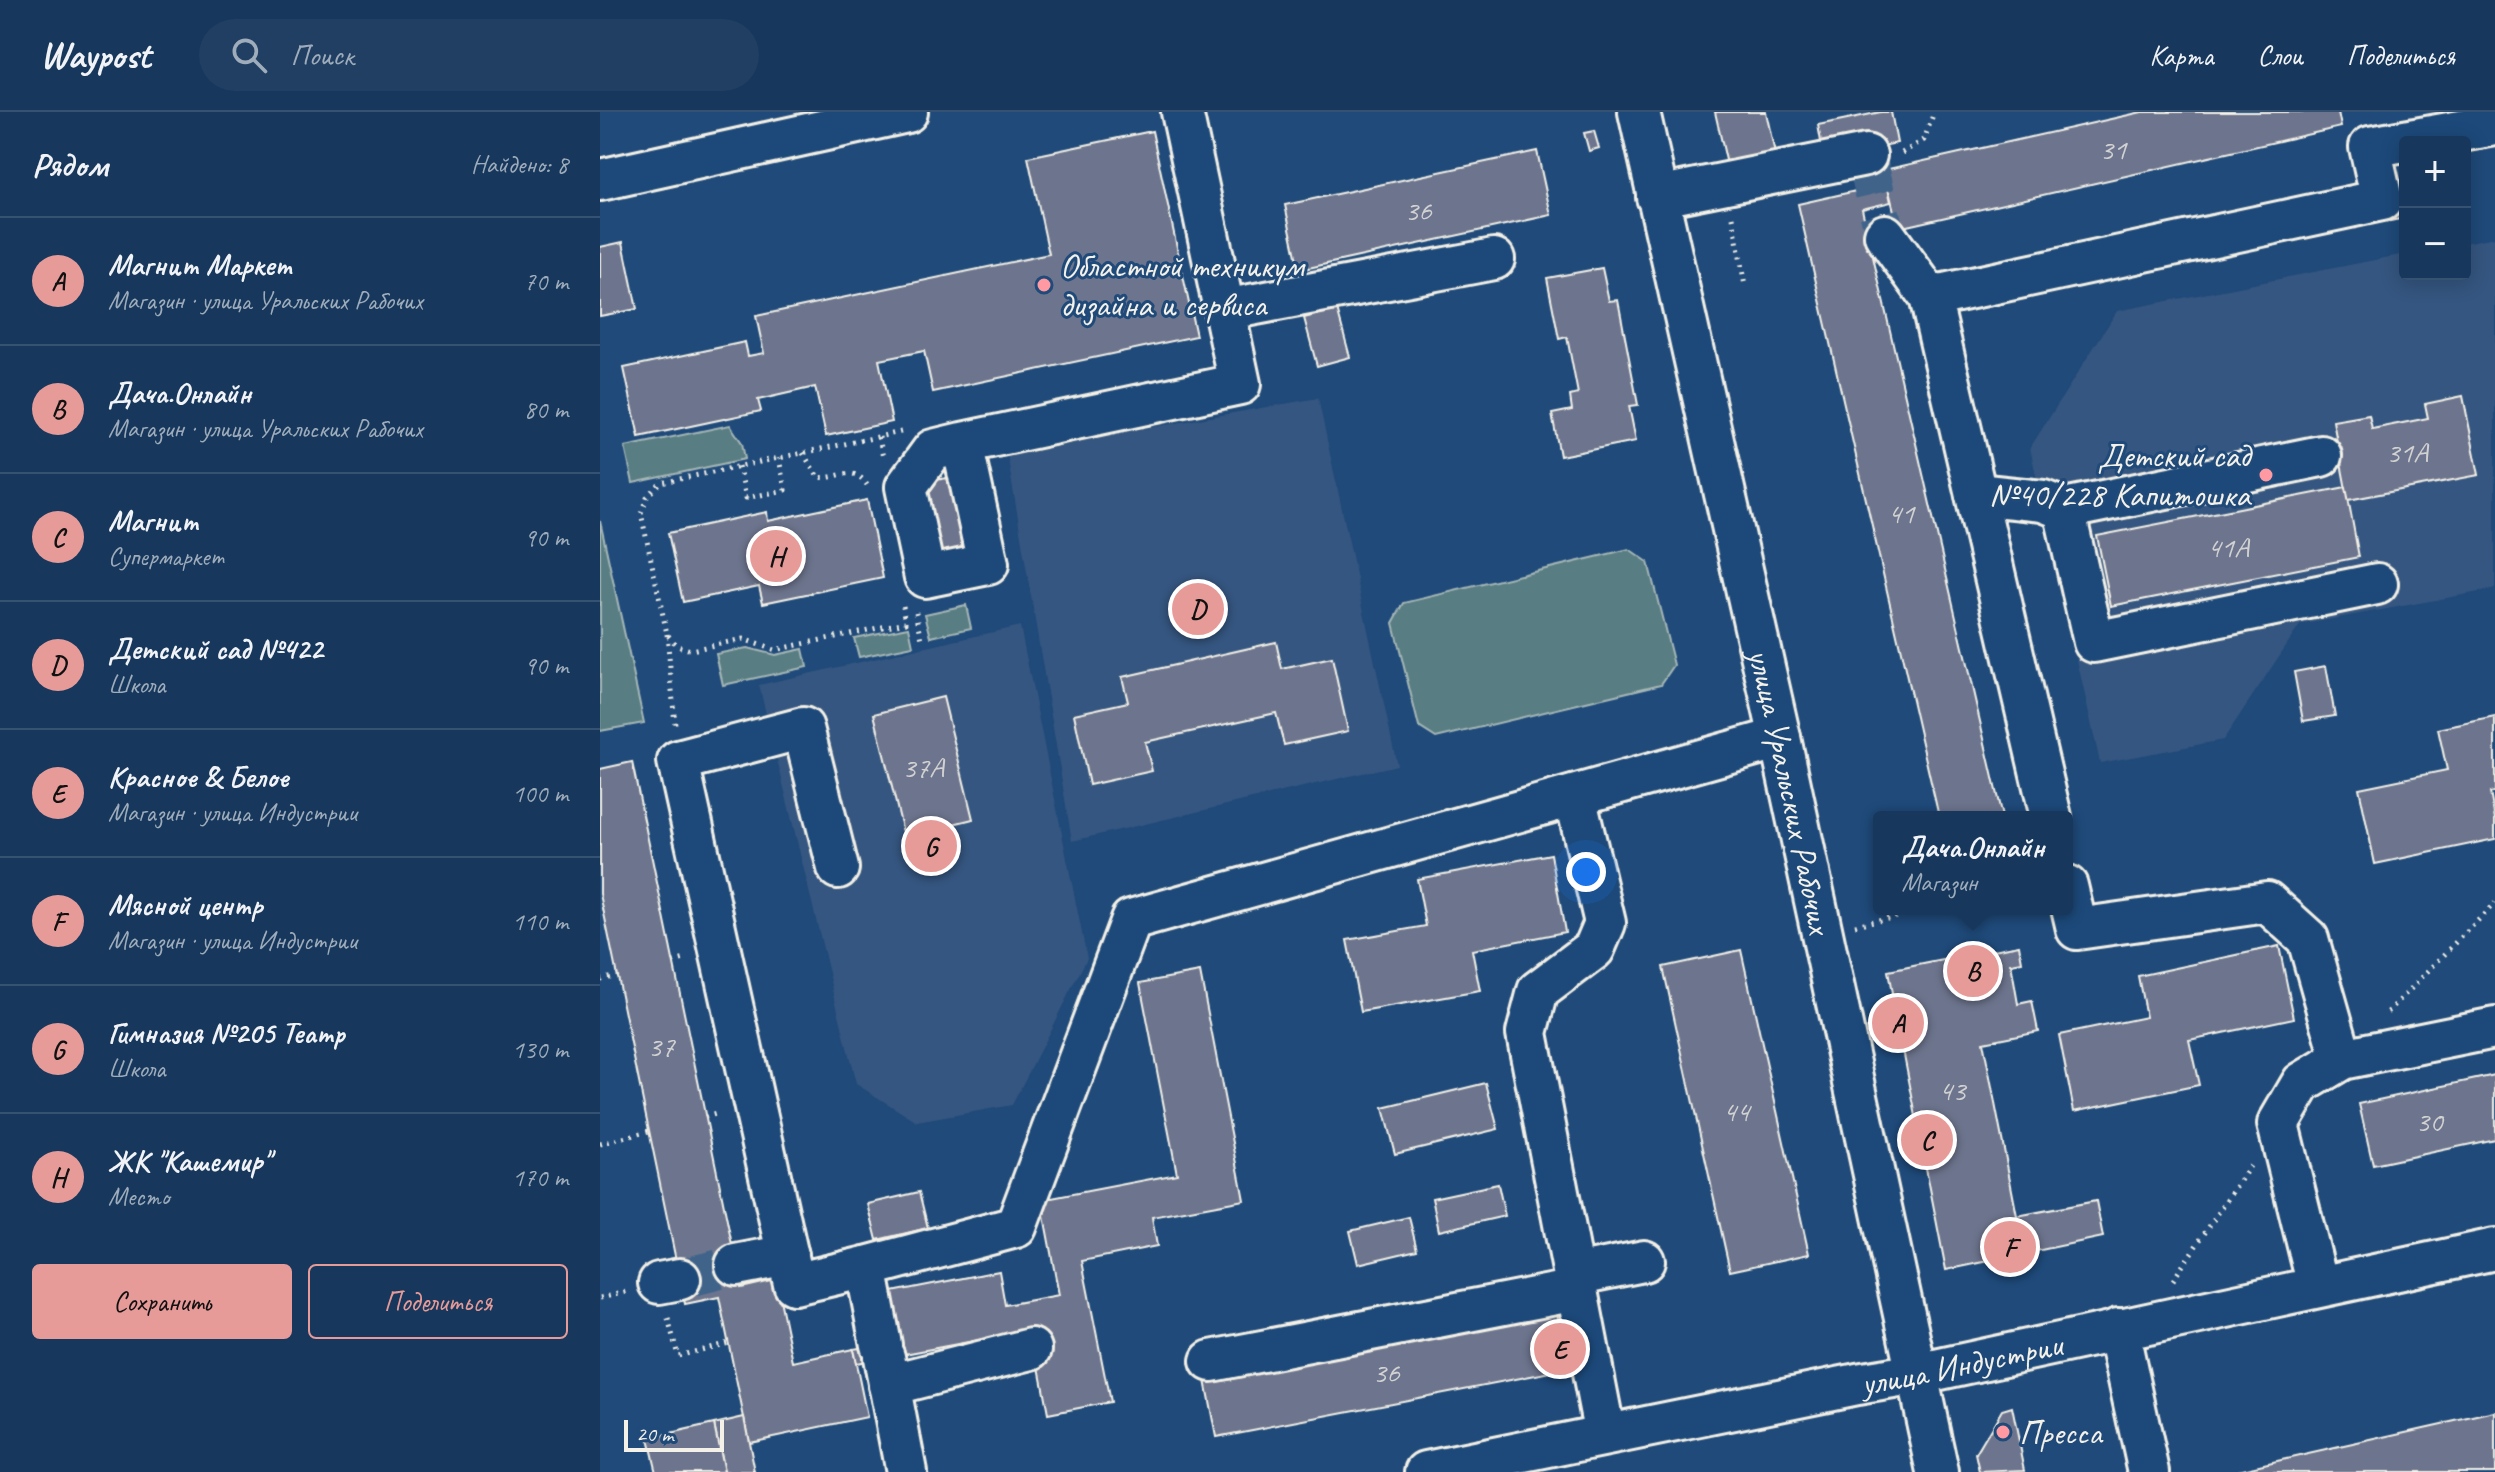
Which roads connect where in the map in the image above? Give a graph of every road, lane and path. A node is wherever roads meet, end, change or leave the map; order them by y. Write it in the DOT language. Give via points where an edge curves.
graph roads {
  1 [pos="1182,112"];
  2 [pos="1639,112"];
  3 [pos="899,113"];
  4 [pos="2495,125"];
  5 [pos="1866,155"];
  6 [pos="600,180"];
  7 [pos="1657,197"];
  8 [pos="1885,235"];
  9 [pos="1494,259"];
  10 [pos="1930,297"];
  11 [pos="1224,310"];
  12 [pos="936,451"];
  13 [pos="803,453"];
  14 [pos="2321,456"];
  15 [pos="779,458"];
  16 [pos="739,466"];
  17 [pos="872,494"];
  18 [pos="1976,494"];
  19 [pos="2064,509"];
  20 [pos="2377,584"];
  21 [pos="900,591"];
  22 [pos="667,634"];
  23 [pos="1780,738"];
  24 [pos="678,761"];
  25 [pos="1575,796"];
  26 [pos="2050,811"];
  27 [pos="838,868"];
  28 [pos="2495,903"];
  29 [pos="2073,912"];
  30 [pos="1901,915"];
  31 [pos="1849,926"];
  32 [pos="617,975"];
  33 [pos="600,979"];
  34 [pos="2386,1014"];
  35 [pos="2495,1028"];
  36 [pos="2342,1059"];
  37 [pos="2278,1124"];
  38 [pos="649,1131"];
  39 [pos="600,1144"];
  40 [pos="2495,1249"];
  41 [pos="788,1255"];
  42 [pos="1644,1261"];
  43 [pos="736,1265"];
  44 [pos="866,1267"];
  45 [pos="1575,1282"];
  46 [pos="2318,1286"];
  47 [pos="2131,1327"];
  48 [pos="729,1343"];
  49 [pos="1031,1349"];
  50 [pos="678,1356"];
  51 [pos="1211,1361"];
  52 [pos="885,1362"];
  53 [pos="1917,1374"];
  54 [pos="1605,1435"];
  55 [pos="906,1472"];
  56 [pos="1426,1472"];
  57 [pos="1938,1472"];
  58 [pos="2149,1472"];
  1 -- 11 [label="street"];
  2 -- 7 [label="street, улица Уральских Рабочих"];
  3 -- 6 [label="street"];
  4 -- 10 [label="street" via="2370,147 2382,200"];
  5 -- 7 [label="street"];
  7 -- 23 [label="street, улица Уральских Рабочих"];
  8 -- 10 [label="street"];
  9 -- 11 [label="street"];
  10 -- 18 [label="street"];
  11 -- 12 [label="street" via="1240,384"];
  12 -- 13 [label="path"];
  13 -- 15 [label="path"];
  13 -- 17 [label="path" via="818,477 855,475"];
  14 -- 19 [label="street"];
  15 -- 16 [label="path"];
  15 -- 16 [label="path" via="785,490 746,498"];
  16 -- 22 [label="path" via="661,483 647,497 641,513"];
  18 -- 19 [label="street" via="2043,501"];
  18 -- 26 [label="street"];
  19 -- 20 [label="street" via="2094,642"];
  21 -- 22 [label="path" via="906,622 774,650 743,639 691,650 677,646"];
  22 -- 24 [label="path"];
  23 -- 25 [label="street"];
  23 -- 53 [label="street, улица Уральских Рабочих"];
  24 -- 27 [label="street" via="803,728"];
  24 -- 41 [label="street"];
  25 -- 44 [label="street" via="1131,920 1016,1227"];
  25 -- 45 [label="street" via="1605,923 1594,949 1538,991 1527,1033"];
  28 -- 34 [label="path"];
  29 -- 36 [label="street" via="2077,929 2267,902 2308,939"];
  30 -- 31 [label="path"];
  32 -- 33 [label="path"];
  35 -- 36 [label="street"];
  36 -- 37 [label="street" via="2302,1083"];
  37 -- 46 [label="street"];
  37 -- 47 [label="path"];
  38 -- 39 [label="path"];
  40 -- 46 [label="street, улица Индустрии"];
  41 -- 43 [label="street"];
  41 -- 44 [label="street" via="794,1284"];
  42 -- 45 [label="street"];
  44 -- 52 [label="street"];
  45 -- 51 [label="street"];
  45 -- 54 [label="street"];
  46 -- 47 [label="street, улица Индустрии"];
  47 -- 53 [label="street, улица Индустрии"];
  47 -- 58 [label="street"];
  48 -- 50 [label="path"];
  49 -- 52 [label="street"];
  52 -- 55 [label="street"];
  53 -- 54 [label="street, улица Индустрии"];
  53 -- 57 [label="street, улица Уральских Рабочих"];
  54 -- 56 [label="street, улица Индустрии"];
}
